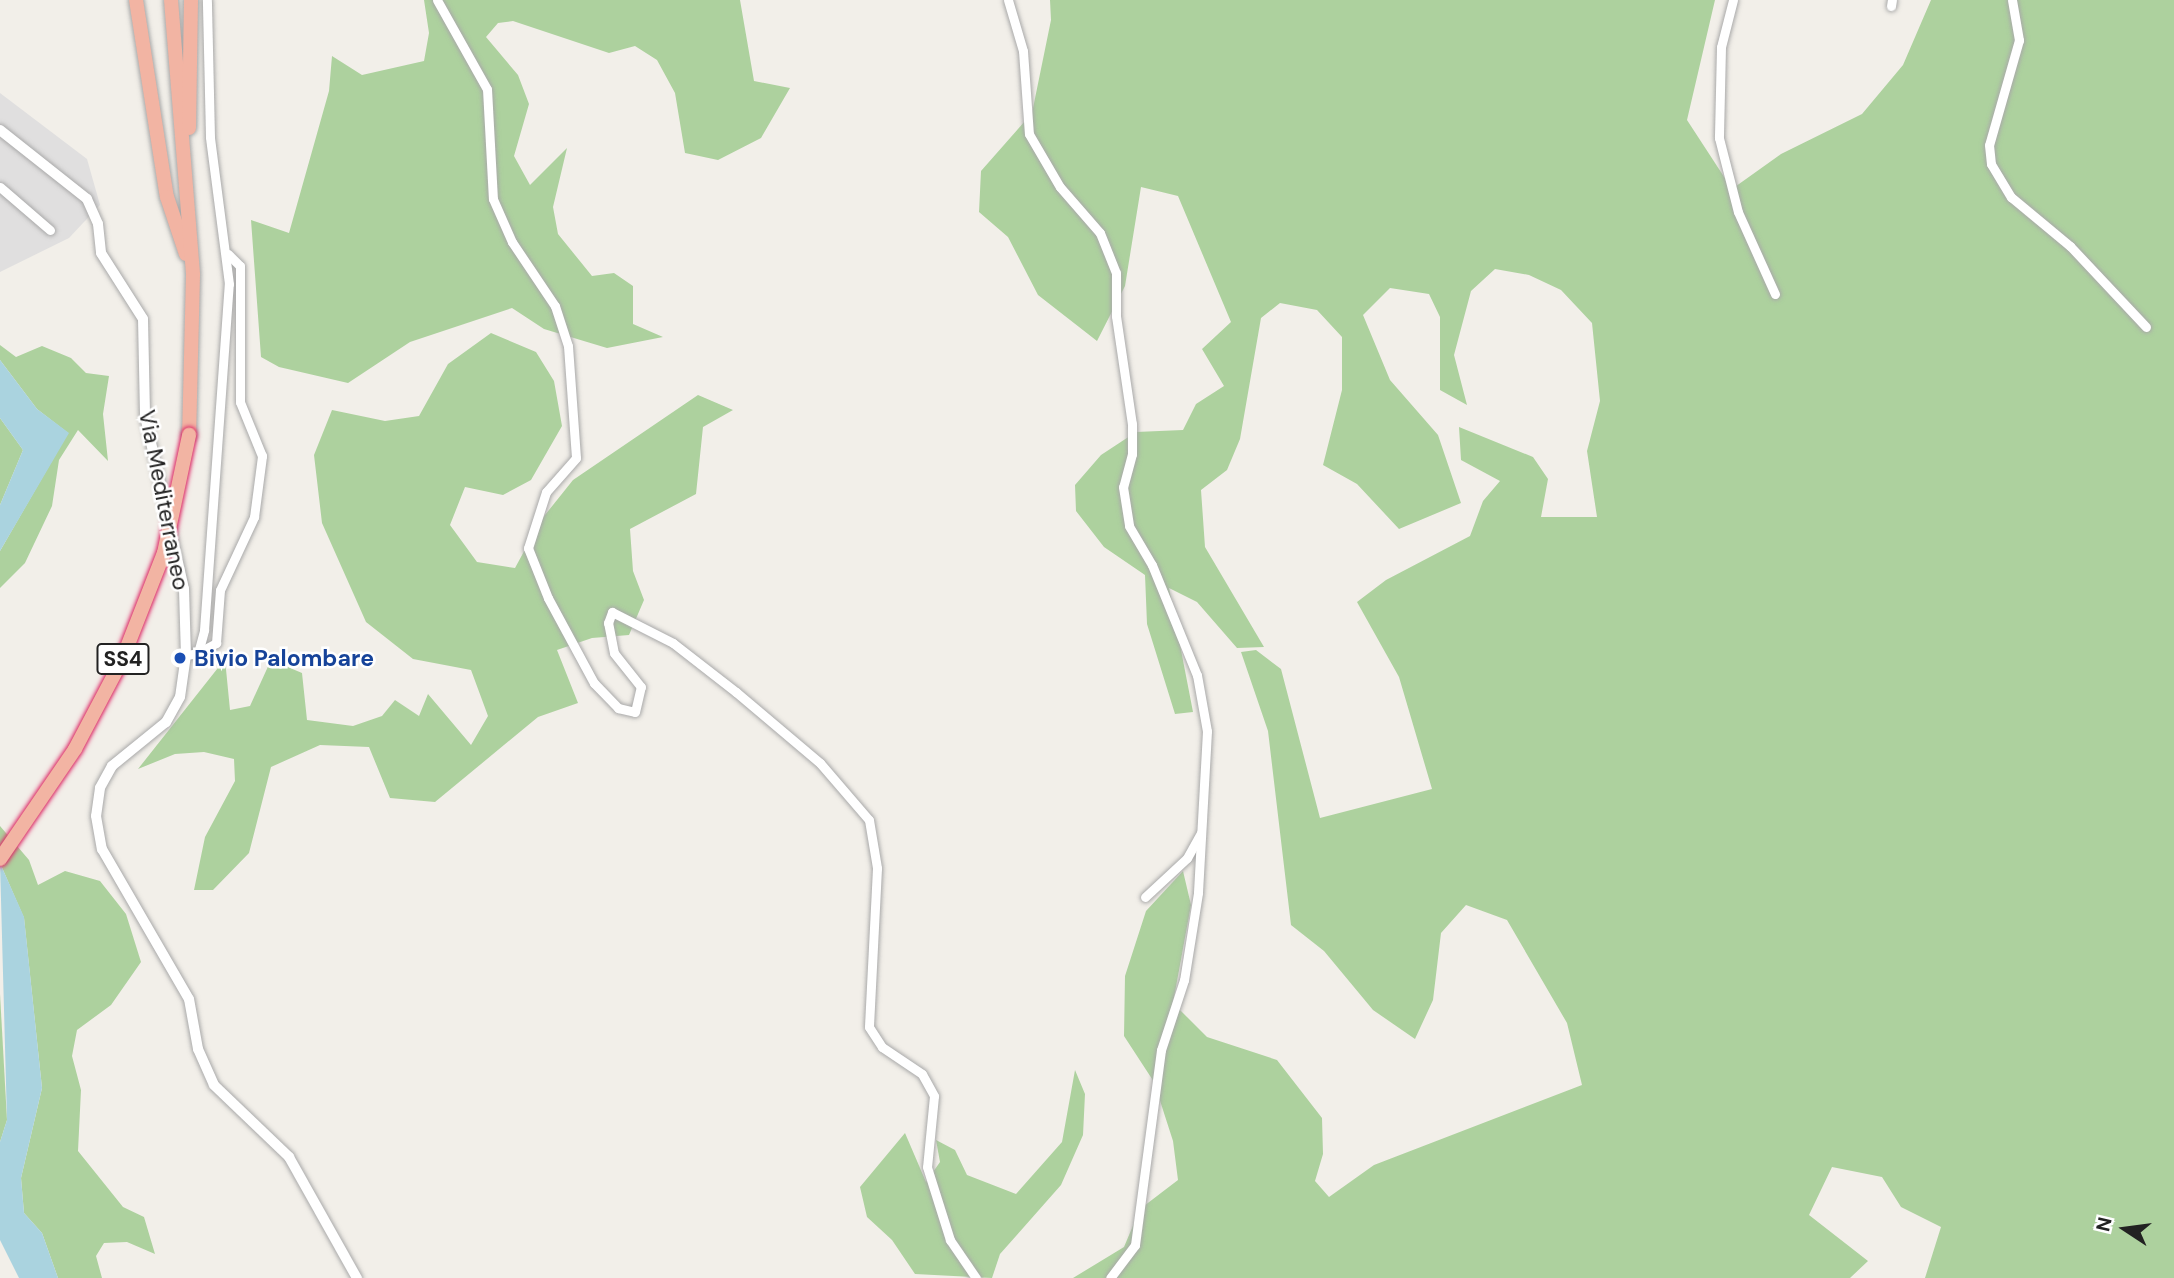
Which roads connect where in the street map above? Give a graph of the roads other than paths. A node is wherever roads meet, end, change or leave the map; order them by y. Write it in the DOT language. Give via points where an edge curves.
graph roads {
  1 [pos="136,0"];
  2 [pos="171,0"];
  3 [pos="191,0"];
  4 [pos="207,0"];
  5 [pos="437,0"];
  6 [pos="1008,0"];
  7 [pos="1733,0"];
  8 [pos="2012,0"];
  9 [pos="0,130"];
  10 [pos="0,187"];
  11 [pos="187,200"];
  12 [pos="50,230"];
  13 [pos="228,254"];
  14 [pos="193,275"];
  15 [pos="1775,294"];
  16 [pos="2146,327"];
  17 [pos="198,653"];
  18 [pos="186,655"];
  19 [pos="1203,828"];
  20 [pos="0,859"];
  21 [pos="1145,897"];
  22 [pos="357,1278"];
  23 [pos="976,1278"];
  24 [pos="1110,1278"];
  1 -- 14 [label="highway" via="167,197"];
  2 -- 11 [label="highway, SS4"];
  3 -- 11 [label="highway"];
  4 -- 13 [label="street" via="210,137"];
  5 -- 23 [label="street" via="487,89 494,199 512,242 555,306 568,346 576,458 547,492 527,548 548,598 594,682 618,708 635,712 641,687 614,653 608,623 612,612 673,643 736,692 820,763 869,820 877,868 869,1027 882,1047 922,1074 934,1096 927,1167 950,1240"];
  6 -- 19 [label="street" via="1022,44 1030,134 1060,187 1100,233 1116,273 1115,316 1132,424 1132,454 1123,487 1129,526 1152,565 1197,676 1208,731"];
  7 -- 15 [label="street" via="1721,47 1719,138 1738,212"];
  8 -- 16 [label="street" via="2019,40 1989,145 1991,164 2011,197 2070,246"];
  9 -- 18 [label="street, Via Mediterraneo" via="87,199 98,223 101,253 143,319 145,416 184,589"];
  10 -- 12 [label="street"];
  11 -- 14 [label="highway, SS4"];
  13 -- 17 [label="street" via="217,485"];
  13 -- 17 [label="street" via="240,266 240,402 262,456 254,517 222,582 216,643"];
  14 -- 20 [label="highway, SS4, bridge" via="189,435 164,553 122,660 75,749"];
  17 -- 18 [label="street"];
  18 -- 22 [label="street, Via Mediterraneo" via="180,696 166,722 113,766 100,788 96,816 102,849 188,999 198,1049 214,1084 289,1157 311,1186"];
  19 -- 21 [label="street" via="1187,858"];
  19 -- 24 [label="street" via="1184,980 1161,1050 1135,1245"];
}
